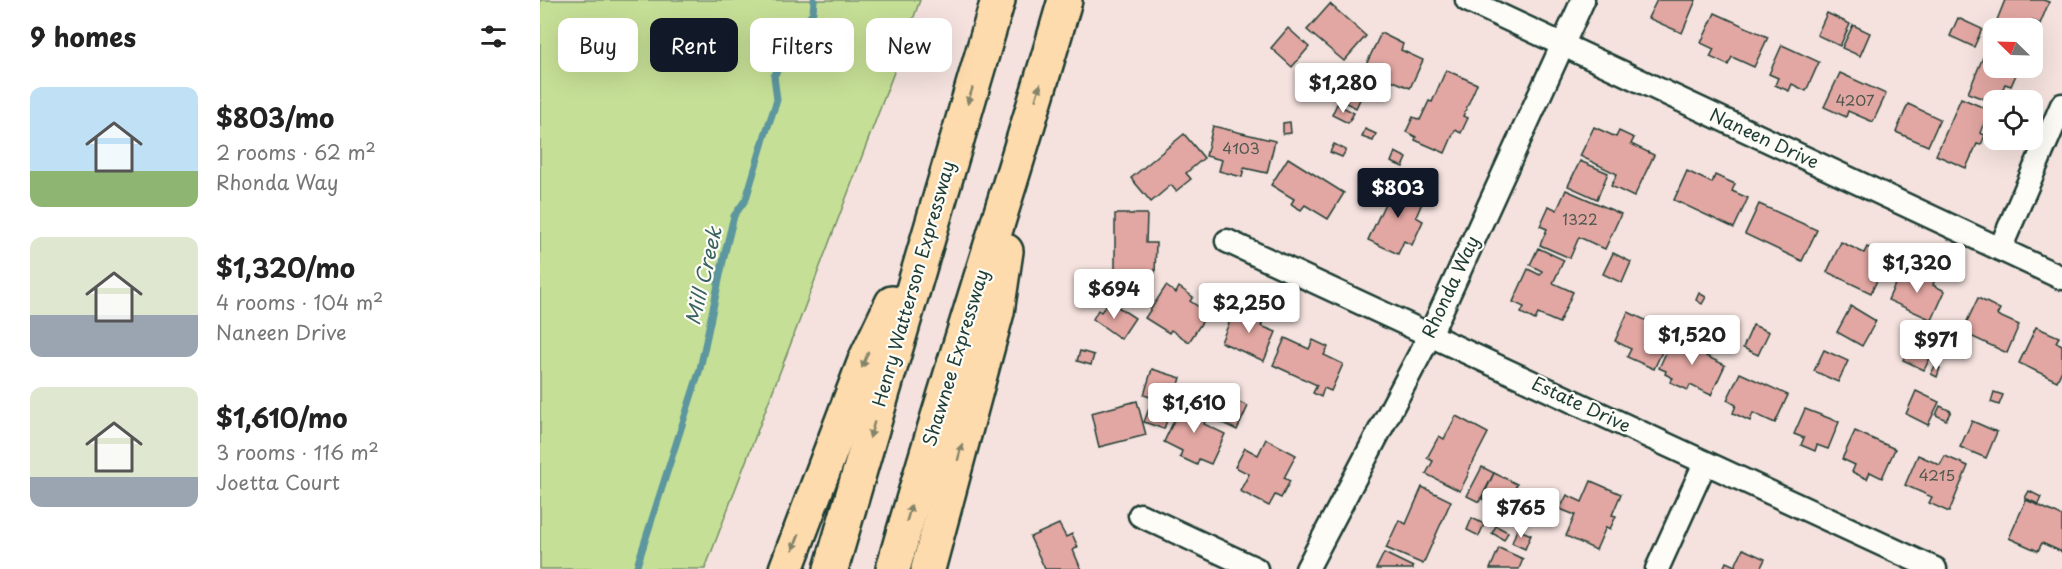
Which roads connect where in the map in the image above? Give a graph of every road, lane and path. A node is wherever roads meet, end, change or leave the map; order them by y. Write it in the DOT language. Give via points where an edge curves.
graph roads {
  1 [pos="998,0"];
  2 [pos="1065,0"];
  3 [pos="1467,0"];
  4 [pos="1583,0"];
  5 [pos="1562,45"];
  6 [pos="2062,105"];
  7 [pos="1021,148"];
  8 [pos="935,212"];
  9 [pos="1227,241"];
  10 [pos="2000,249"];
  11 [pos="2062,278"];
  12 [pos="1430,335"];
  13 [pos="1705,463"];
  14 [pos="1140,515"];
  15 [pos="786,569"];
  16 [pos="831,569"];
  17 [pos="893,569"];
  18 [pos="928,569"];
  19 [pos="1256,569"];
  20 [pos="1307,569"];
  21 [pos="1657,569"];
  22 [pos="1935,569"];
  1 -- 8 [label="highway, Henry Watterson Expressway, one-way"];
  7 -- 2 [label="highway, one-way"];
  3 -- 5 [label="street, Naneen Drive"];
  4 -- 5 [label="street, Rhonda Way"];
  5 -- 10 [label="street, Naneen Drive"];
  5 -- 12 [label="street, Rhonda Way"];
  6 -- 10 [label="street"];
  17 -- 7 [label="highway, Shawnee Expressway, one-way"];
  18 -- 7 [label="highway, one-way" via="997,312"];
  8 -- 15 [label="highway, one-way" via="866,358"];
  8 -- 16 [label="highway, Henry Watterson Expressway, one-way"];
  9 -- 12 [label="street, Estate Drive"];
  10 -- 11 [label="street, Naneen Drive"];
  12 -- 13 [label="street, Estate Drive"];
  12 -- 20 [label="street, Rhonda Way"];
  13 -- 21 [label="street"];
  13 -- 22 [label="street, Estate Drive"];
  14 -- 19 [label="street"];
}
